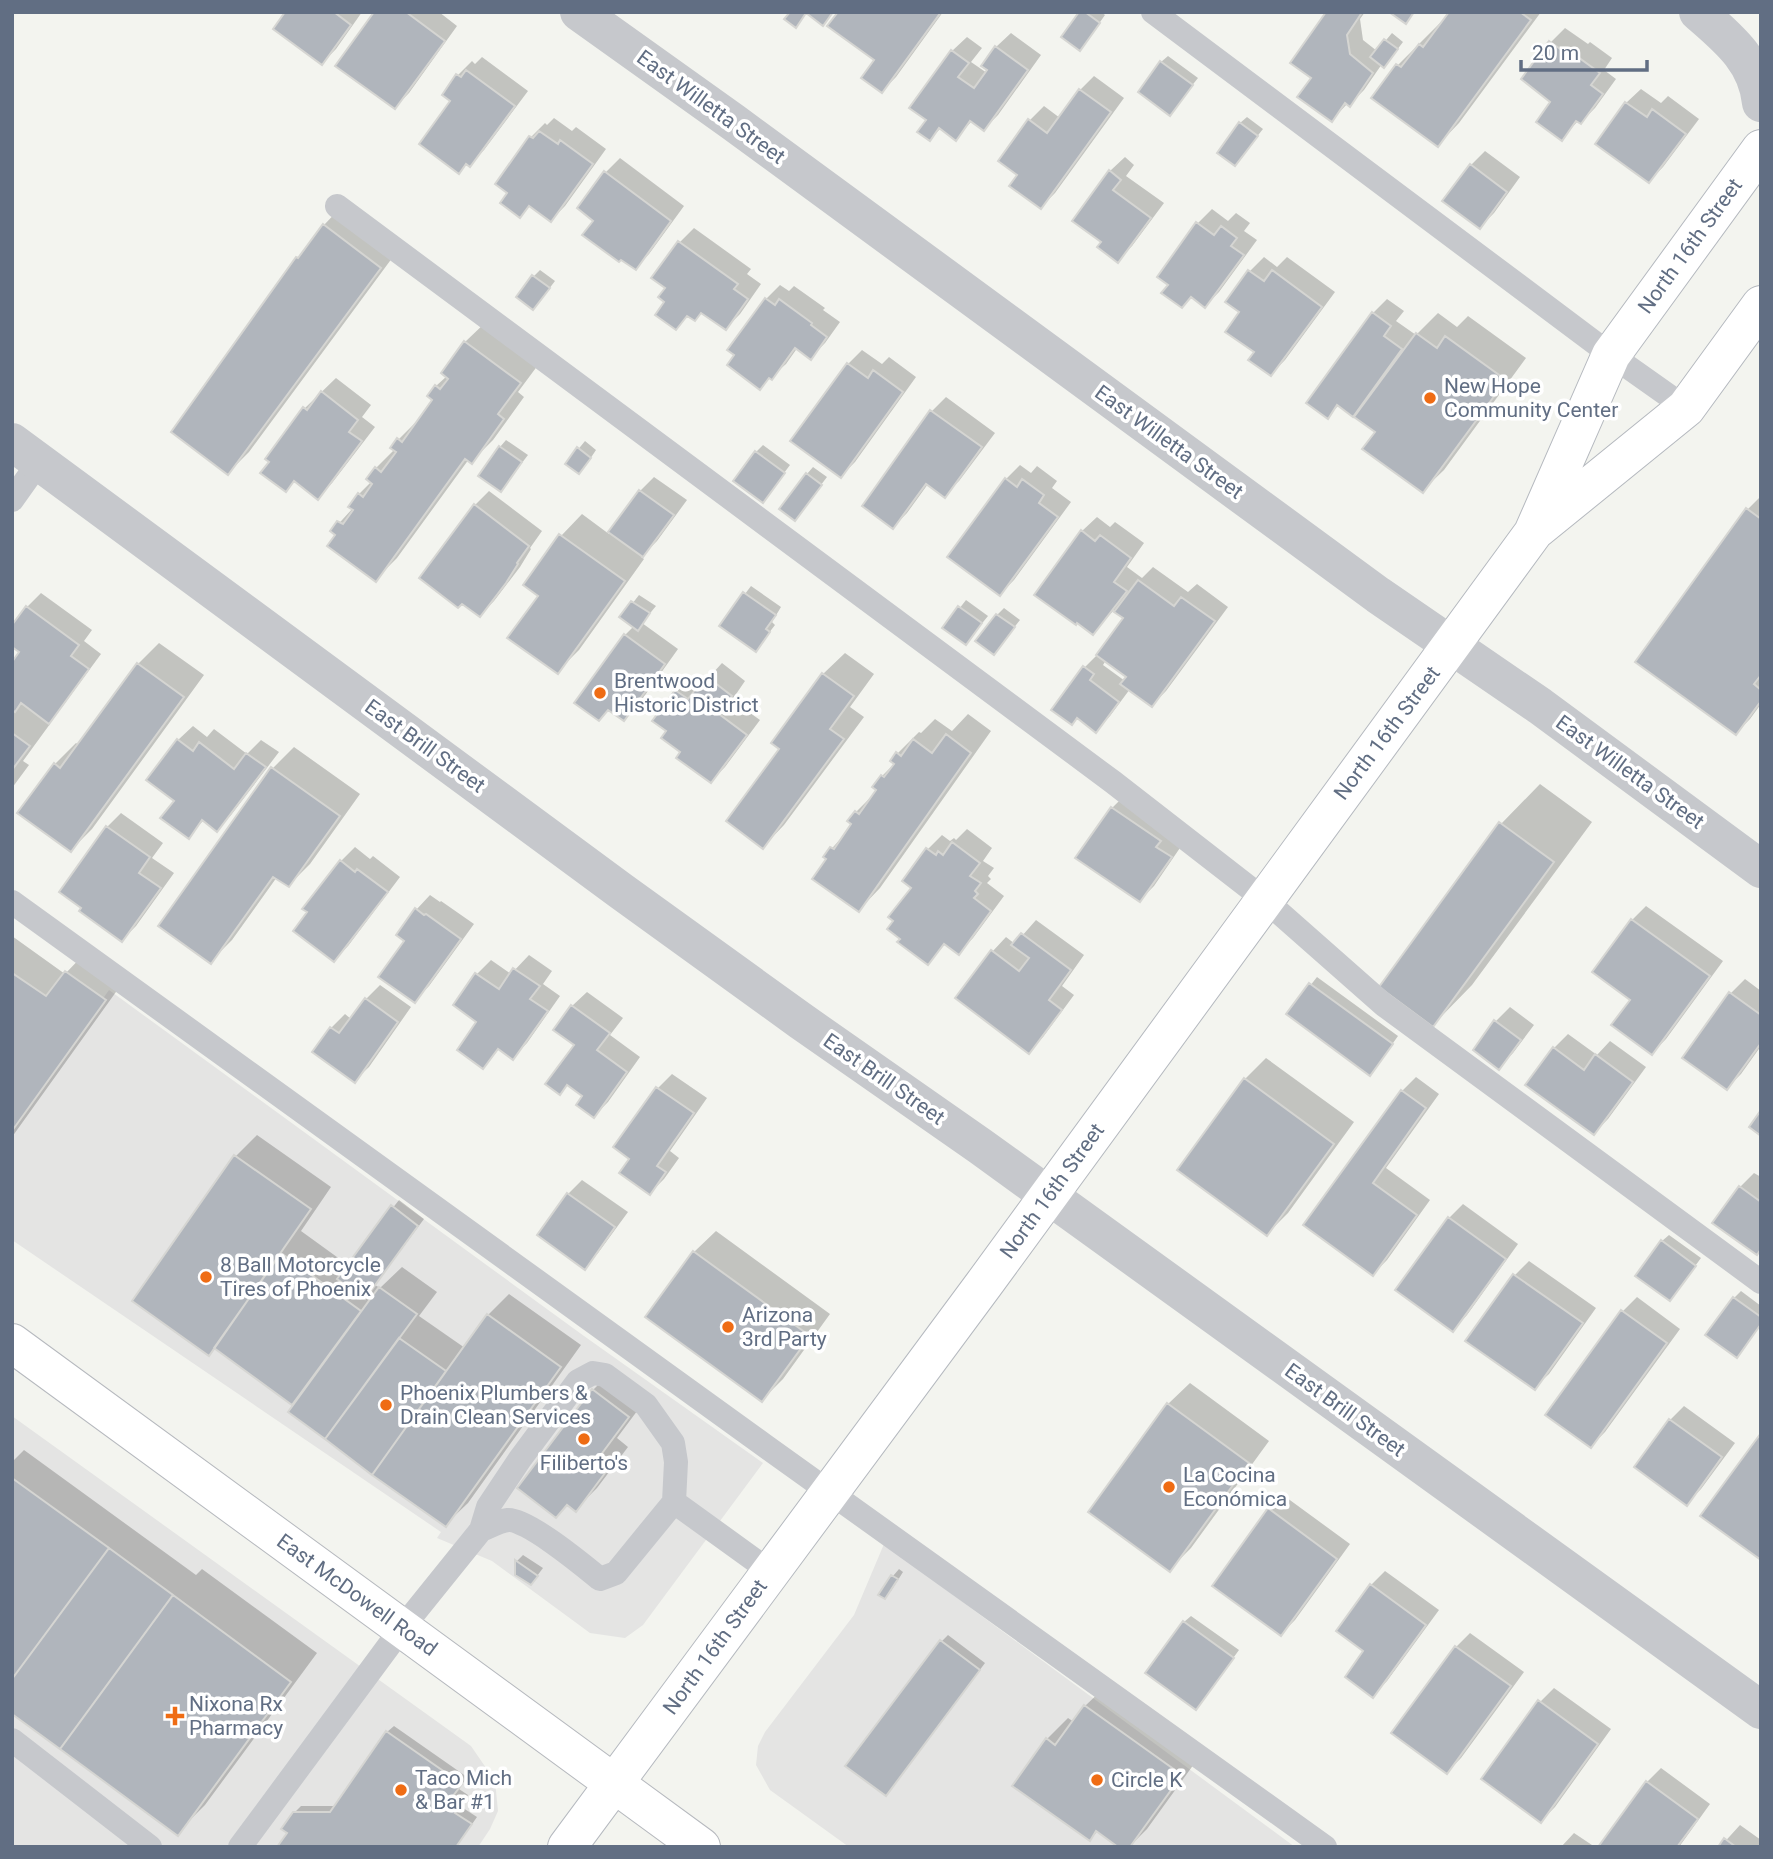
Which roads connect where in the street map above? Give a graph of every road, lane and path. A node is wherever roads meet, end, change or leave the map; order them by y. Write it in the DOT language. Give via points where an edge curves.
graph roads {
  1 [pos="579,12"];
  2 [pos="1153,12"];
  3 [pos="1708,21"];
  4 [pos="1761,103"];
  5 [pos="1761,110"];
  6 [pos="1758,153"];
  7 [pos="337,206"];
  8 [pos="1761,305"];
  9 [pos="1611,355"];
  10 [pos="1686,408"];
  11 [pos="26,452"];
  12 [pos="12,500"];
  13 [pos="1533,533"];
  14 [pos="1452,646"];
  15 [pos="1761,869"];
  16 [pos="1265,900"];
  17 [pos="12,902"];
  18 [pos="1048,1196"];
  19 [pos="1761,1282"];
  20 [pos="12,1343"];
  21 [pos="830,1492"];
  22 [pos="674,1503"];
  23 [pos="481,1530"];
  24 [pos="771,1572"];
  25 [pos="402,1628"];
  26 [pos="1761,1710"];
  27 [pos="12,1740"];
  28 [pos="614,1784"];
  29 [pos="150,1847"];
  30 [pos="240,1847"];
  31 [pos="568,1847"];
  32 [pos="701,1847"];
  33 [pos="1325,1847"];
  1 -- 14 [label="street, East Willetta Street"];
  2 -- 9 [label="lane"];
  3 -- 4 [label="street" via="1740,51 1759,87"];
  5 -- 6 [label="street"];
  6 -- 9 [label="main road, North 16th Street"];
  7 -- 16 [label="lane"];
  8 -- 10 [label="main road, North 16th Street"];
  9 -- 10 [label="lane"];
  9 -- 13 [label="main road, North 16th Street"];
  10 -- 13 [label="main road, North 16th Street"];
  11 -- 12 [label="lane"];
  11 -- 18 [label="street, East Brill Street" via="621,891"];
  13 -- 14 [label="main road, North 16th Street"];
  14 -- 15 [label="street, East Willetta Street"];
  14 -- 16 [label="main road, North 16th Street"];
  16 -- 18 [label="main road, North 16th Street"];
  16 -- 19 [label="lane" via="1384,1005"];
  17 -- 21 [label="lane"];
  18 -- 21 [label="main road, North 16th Street"];
  18 -- 26 [label="street, East Brill Street"];
  20 -- 25 [label="main road, East McDowell Road"];
  21 -- 24 [label="main road, North 16th Street"];
  21 -- 33 [label="lane"];
  22 -- 23 [label="lane" via="616,1573 600,1579 522,1522 508,1520"];
  22 -- 23 [label="lane" via="673,1443 646,1405 605,1375 593,1373 578,1381 520,1459 488,1507"];
  22 -- 24 [label="lane"];
  23 -- 25 [label="lane"];
  24 -- 28 [label="main road, North 16th Street"];
  25 -- 28 [label="main road, East McDowell Road"];
  25 -- 30 [label="lane"];
  27 -- 29 [label="lane"];
  28 -- 31 [label="main road, North 16th Street"];
  28 -- 32 [label="main road, East McDowell Road"];
}
